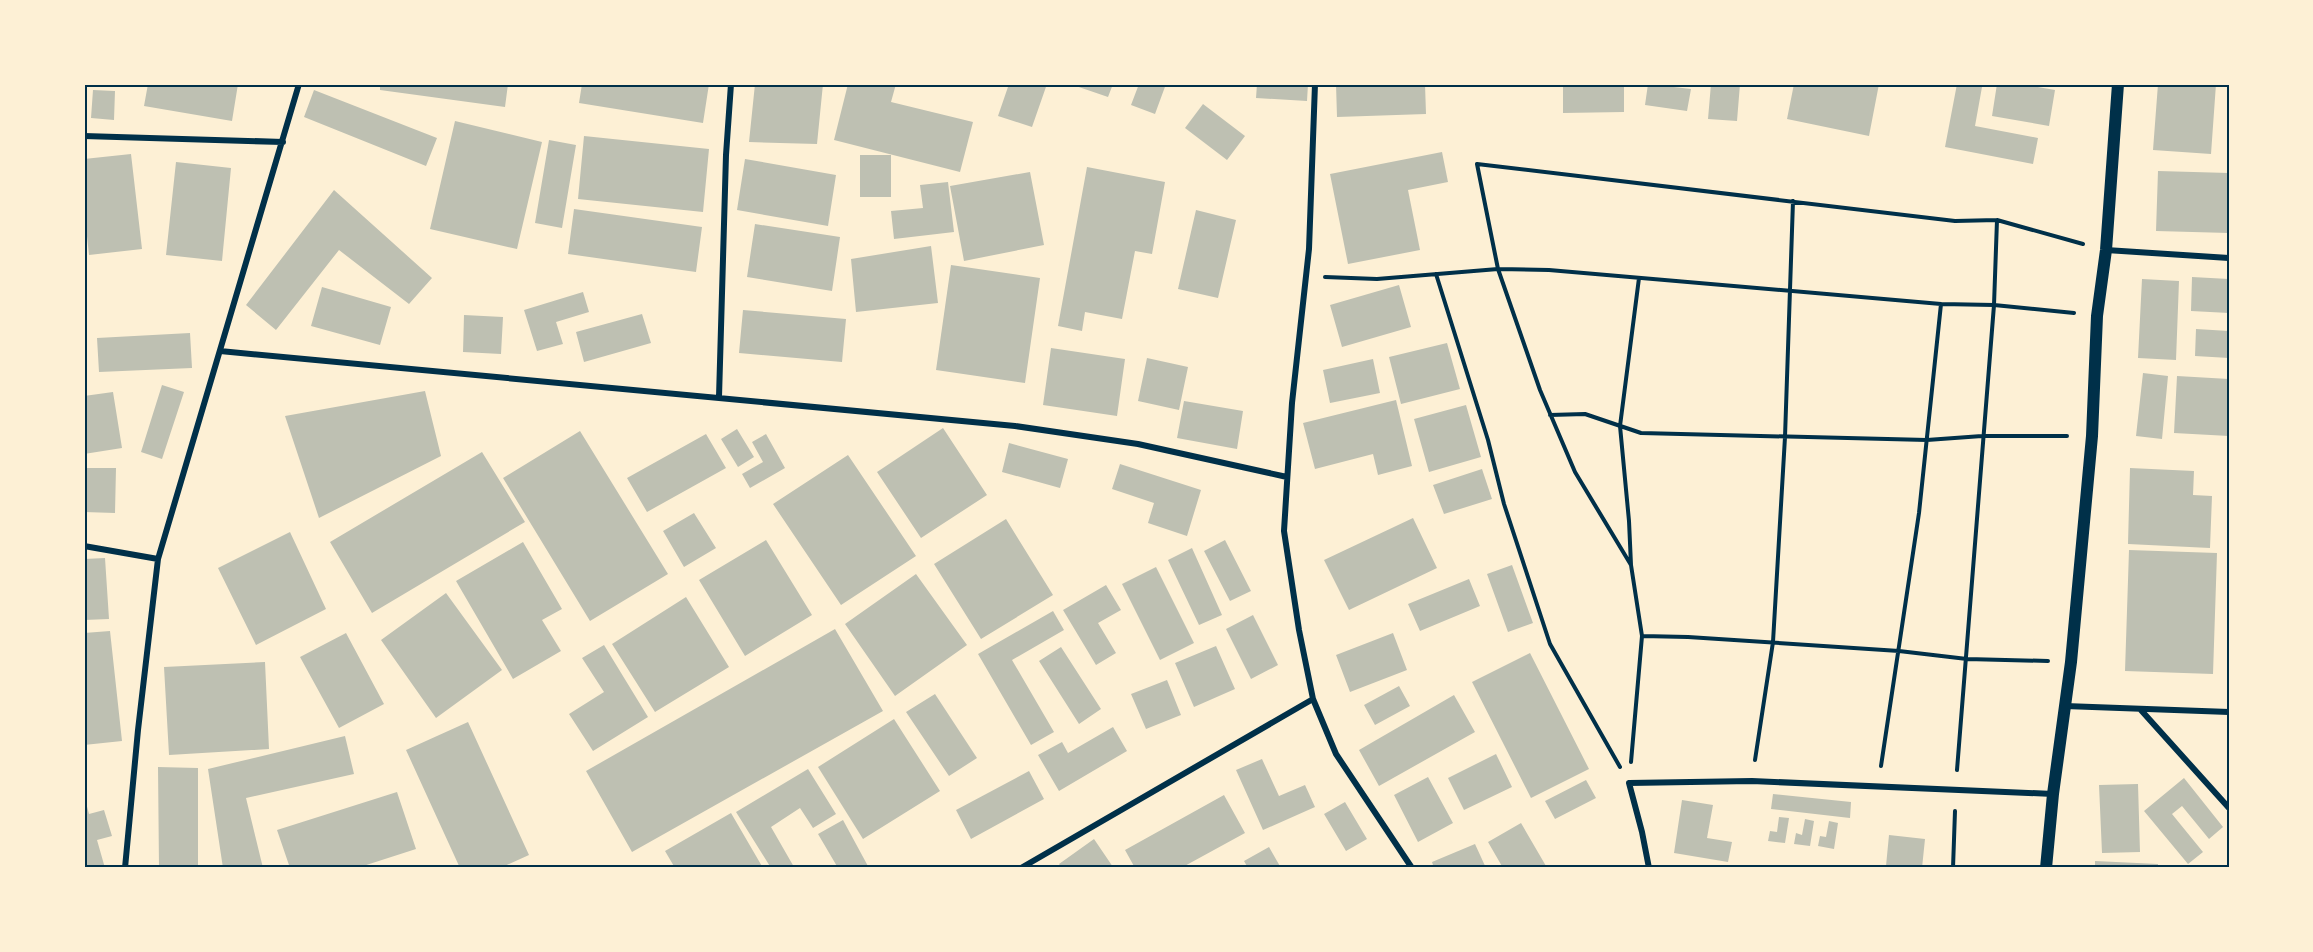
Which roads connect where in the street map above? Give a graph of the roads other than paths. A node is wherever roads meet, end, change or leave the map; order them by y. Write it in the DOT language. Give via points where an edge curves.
graph roads {
  1 [pos="299,84"];
  2 [pos="731,84"];
  3 [pos="1315,84"];
  4 [pos="2118,84"];
  5 [pos="84,135"];
  6 [pos="283,142"];
  7 [pos="2106,250"];
  8 [pos="2229,258"];
  9 [pos="220,351"];
  10 [pos="719,397"];
  11 [pos="1287,477"];
  12 [pos="84,546"];
  13 [pos="158,559"];
  14 [pos="1313,699"];
  15 [pos="2064,706"];
  16 [pos="2140,709"];
  17 [pos="2229,712"];
  18 [pos="2053,794"];
  19 [pos="2229,808"];
  20 [pos="125,868"];
  21 [pos="1021,868"];
  22 [pos="1412,868"];
  23 [pos="1649,868"];
  24 [pos="2046,868"];
  1 -- 6 [label="street"];
  2 -- 10 [label="street"];
  3 -- 11 [label="street" via="1306,276"];
  4 -- 7 [label="main road"];
  5 -- 6 [label="street"];
  6 -- 9 [label="street"];
  7 -- 8 [label="street"];
  7 -- 15 [label="main road" via="2097,316 2092,436"];
  9 -- 10 [label="street"];
  9 -- 13 [label="street"];
  10 -- 11 [label="street" via="1015,426 1138,444"];
  11 -- 14 [label="street" via="1284,531"];
  12 -- 13 [label="street"];
  13 -- 20 [label="street"];
  14 -- 21 [label="street"];
  14 -- 22 [label="street" via="1336,754"];
  15 -- 16 [label="street"];
  15 -- 18 [label="main road"];
  16 -- 17 [label="street"];
  16 -- 19 [label="street"];
  18 -- 23 [label="street" via="1752,781 1629,783"];
  18 -- 24 [label="main road"];
}
